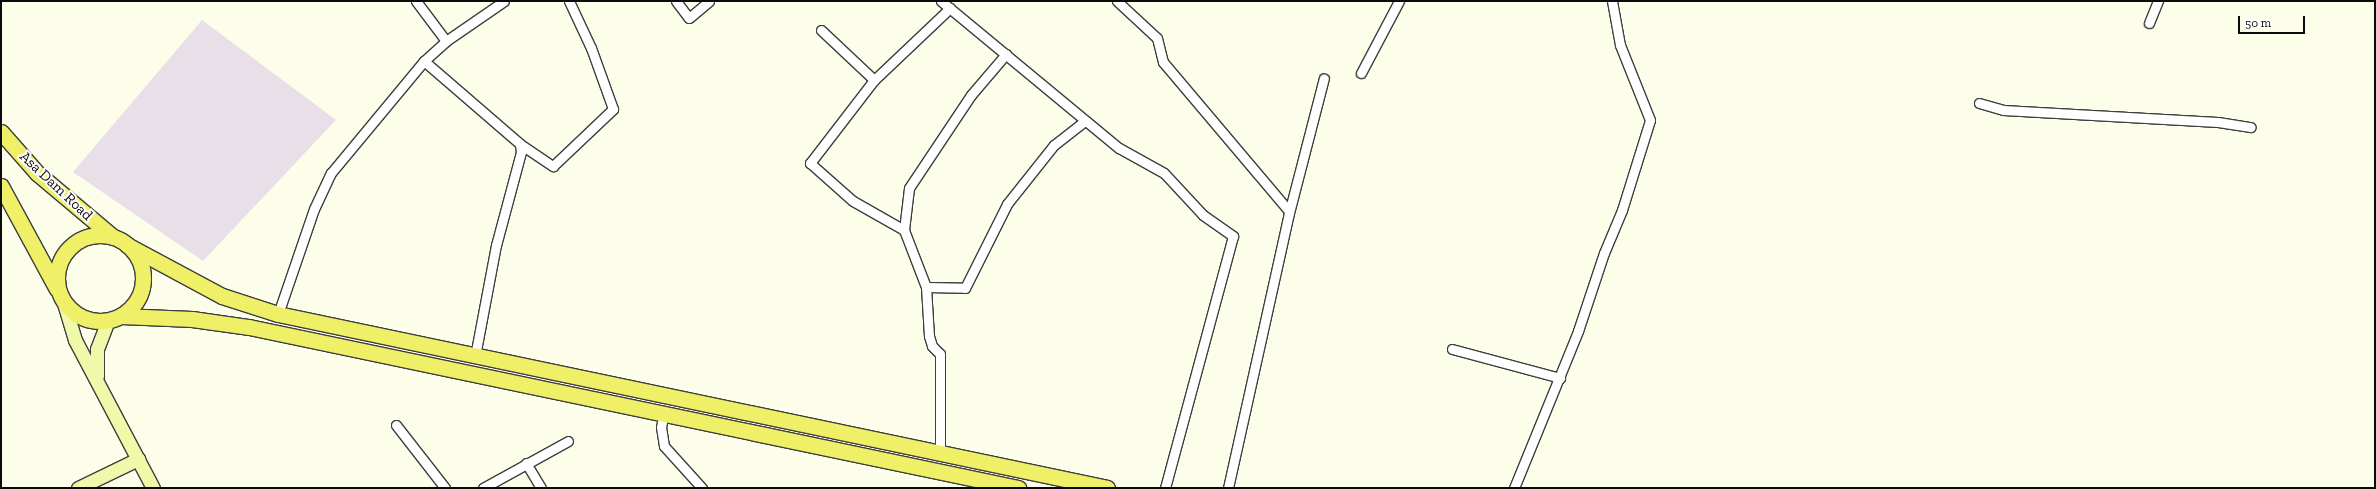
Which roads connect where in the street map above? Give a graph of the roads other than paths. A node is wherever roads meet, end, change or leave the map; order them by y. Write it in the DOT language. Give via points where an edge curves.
graph roads {
  1 [pos="416,1"];
  2 [pos="504,1"];
  3 [pos="569,1"];
  4 [pos="676,1"];
  5 [pos="709,1"];
  6 [pos="941,1"];
  7 [pos="1116,1"];
  8 [pos="1399,1"];
  9 [pos="1612,1"];
  10 [pos="2158,1"];
  11 [pos="950,8"];
  12 [pos="2149,23"];
  13 [pos="821,30"];
  14 [pos="446,41"];
  15 [pos="1006,54"];
  16 [pos="424,61"];
  17 [pos="1361,73"];
  18 [pos="1324,78"];
  19 [pos="874,80"];
  20 [pos="1978,103"];
  21 [pos="1085,121"];
  22 [pos="2251,127"];
  23 [pos="1,132"];
  24 [pos="520,144"];
  25 [pos="1,186"];
  26 [pos="1289,211"];
  27 [pos="904,230"];
  28 [pos="114,237"];
  29 [pos="127,245"];
  30 [pos="926,287"];
  31 [pos="61,295"];
  32 [pos="278,314"];
  33 [pos="114,318"];
  34 [pos="1452,349"];
  35 [pos="475,356"];
  36 [pos="97,378"];
  37 [pos="1560,378"];
  38 [pos="664,412"];
  39 [pos="396,424"];
  40 [pos="568,442"];
  41 [pos="940,452"];
  42 [pos="138,459"];
  43 [pos="526,463"];
  44 [pos="78,488"];
  45 [pos="153,488"];
  46 [pos="445,488"];
  47 [pos="483,488"];
  48 [pos="541,488"];
  49 [pos="702,488"];
  50 [pos="1018,488"];
  51 [pos="1107,488"];
  52 [pos="1165,488"];
  53 [pos="1228,488"];
  54 [pos="1514,488"];
  1 -- 14 [label="street"];
  2 -- 14 [label="street"];
  3 -- 24 [label="street" via="591,48 613,109 553,166"];
  4 -- 5 [label="street" via="689,18"];
  6 -- 11 [label="street"];
  7 -- 26 [label="street" via="1157,38 1163,62"];
  8 -- 17 [label="street"];
  9 -- 37 [label="street" via="1620,45 1650,120 1622,210"];
  10 -- 12 [label="street"];
  11 -- 15 [label="street"];
  11 -- 19 [label="street"];
  13 -- 19 [label="street"];
  14 -- 16 [label="street"];
  15 -- 21 [label="street"];
  15 -- 27 [label="street" via="971,96 909,188"];
  16 -- 24 [label="street"];
  16 -- 32 [label="street" via="331,174 314,210"];
  18 -- 26 [label="street"];
  19 -- 27 [label="street" via="810,163 853,201"];
  20 -- 22 [label="street" via="2003,110 2218,122"];
  21 -- 30 [label="street" via="1054,145 1007,204 964,288"];
  21 -- 52 [label="street" via="1119,148 1164,173 1203,215 1233,236"];
  23 -- 28 [label="main road, Asa Dam Road" via="38,173"];
  24 -- 35 [label="street" via="521,152 496,245"];
  25 -- 31 [label="main road"];
  26 -- 53 [label="street"];
  27 -- 30 [label="street"];
  28 -- 29 [label="main road"];
  28 -- 31 [label="main road" via="90,236 70,247 58,268"];
  29 -- 32 [label="main road" via="222,296"];
  29 -- 33 [label="main road" via="142,269 143,282 132,308"];
  30 -- 41 [label="street" via="929,336 932,346 940,354"];
  31 -- 33 [label="main road" via="82,317"];
  31 -- 36 [label="street" via="75,340"];
  32 -- 35 [label="main road"];
  33 -- 36 [label="street" via="97,349"];
  33 -- 38 [label="main road" via="192,319 249,327"];
  34 -- 37 [label="street"];
  35 -- 41 [label="main road"];
  36 -- 42 [label="street"];
  37 -- 54 [label="street"];
  38 -- 49 [label="street" via="660,427 664,446"];
  38 -- 50 [label="main road"];
  39 -- 46 [label="street"];
  40 -- 43 [label="street"];
  41 -- 51 [label="main road"];
  42 -- 44 [label="street"];
  42 -- 45 [label="street"];
  43 -- 47 [label="street"];
  43 -- 48 [label="street"];
}
